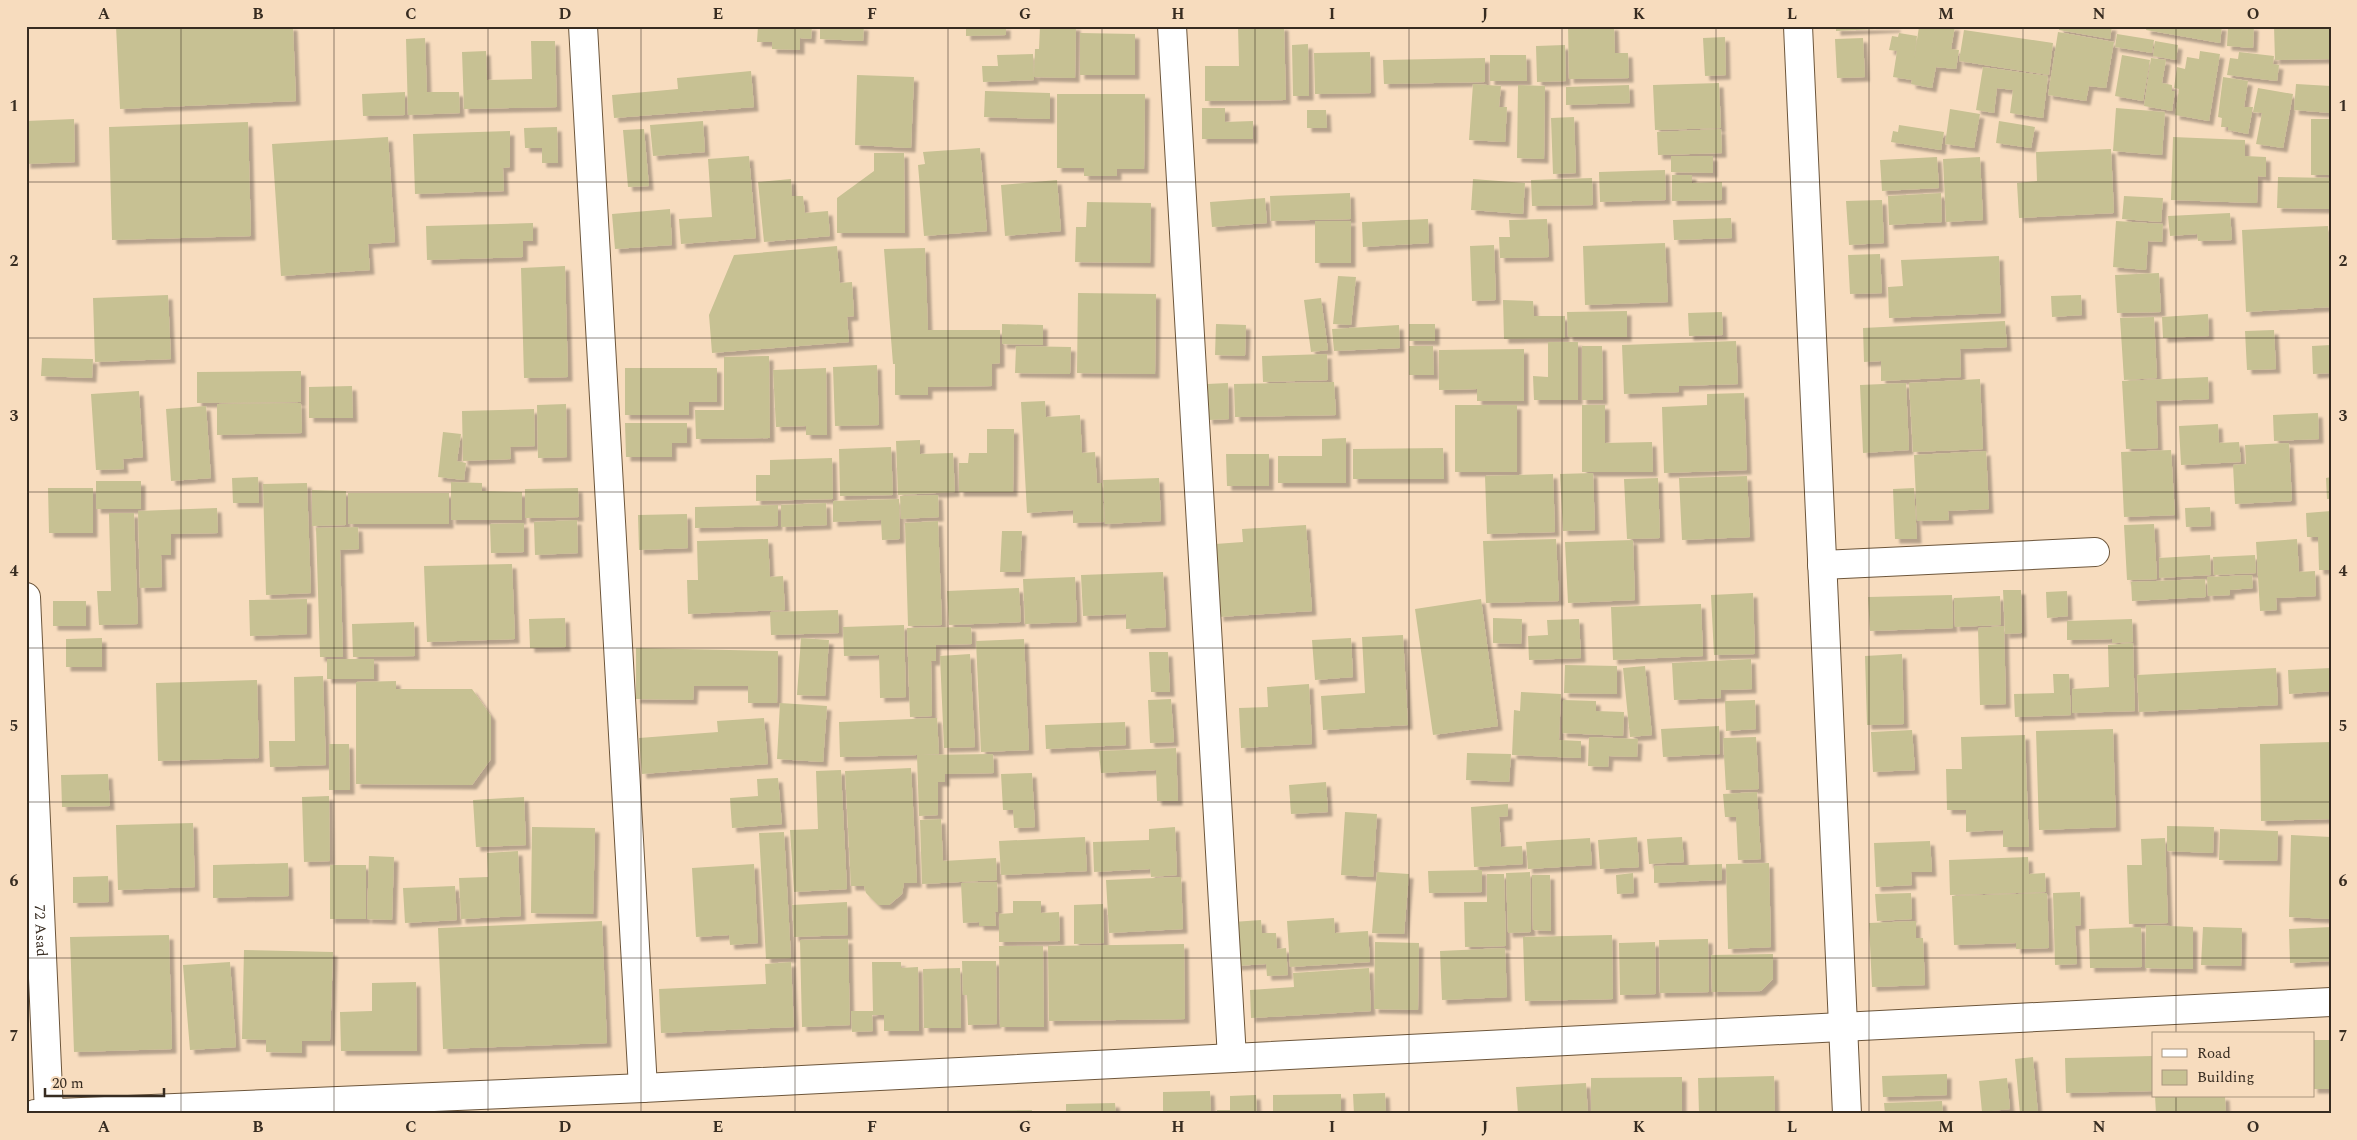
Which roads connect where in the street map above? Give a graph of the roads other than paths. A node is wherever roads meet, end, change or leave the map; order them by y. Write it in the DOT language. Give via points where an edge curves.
graph roads {
  1 [pos="583,26"];
  2 [pos="1172,26"];
  3 [pos="1798,26"];
  4 [pos="2095,552"];
  5 [pos="1822,565"];
  6 [pos="26,597"];
  7 [pos="2331,1002"];
  8 [pos="1843,1027"];
  9 [pos="1232,1058"];
  10 [pos="643,1088"];
  11 [pos="42,1113"];
  12 [pos="1847,1114"];
  1 -- 10 [label="street"];
  2 -- 9 [label="street"];
  3 -- 5 [label="street"];
  4 -- 5 [label="street"];
  5 -- 8 [label="street"];
  6 -- 11 [label="street, 72 Asad"];
  7 -- 8 [label="street"];
  8 -- 9 [label="street"];
  8 -- 12 [label="street"];
  9 -- 10 [label="street"];
  10 -- 11 [label="street"];
}
